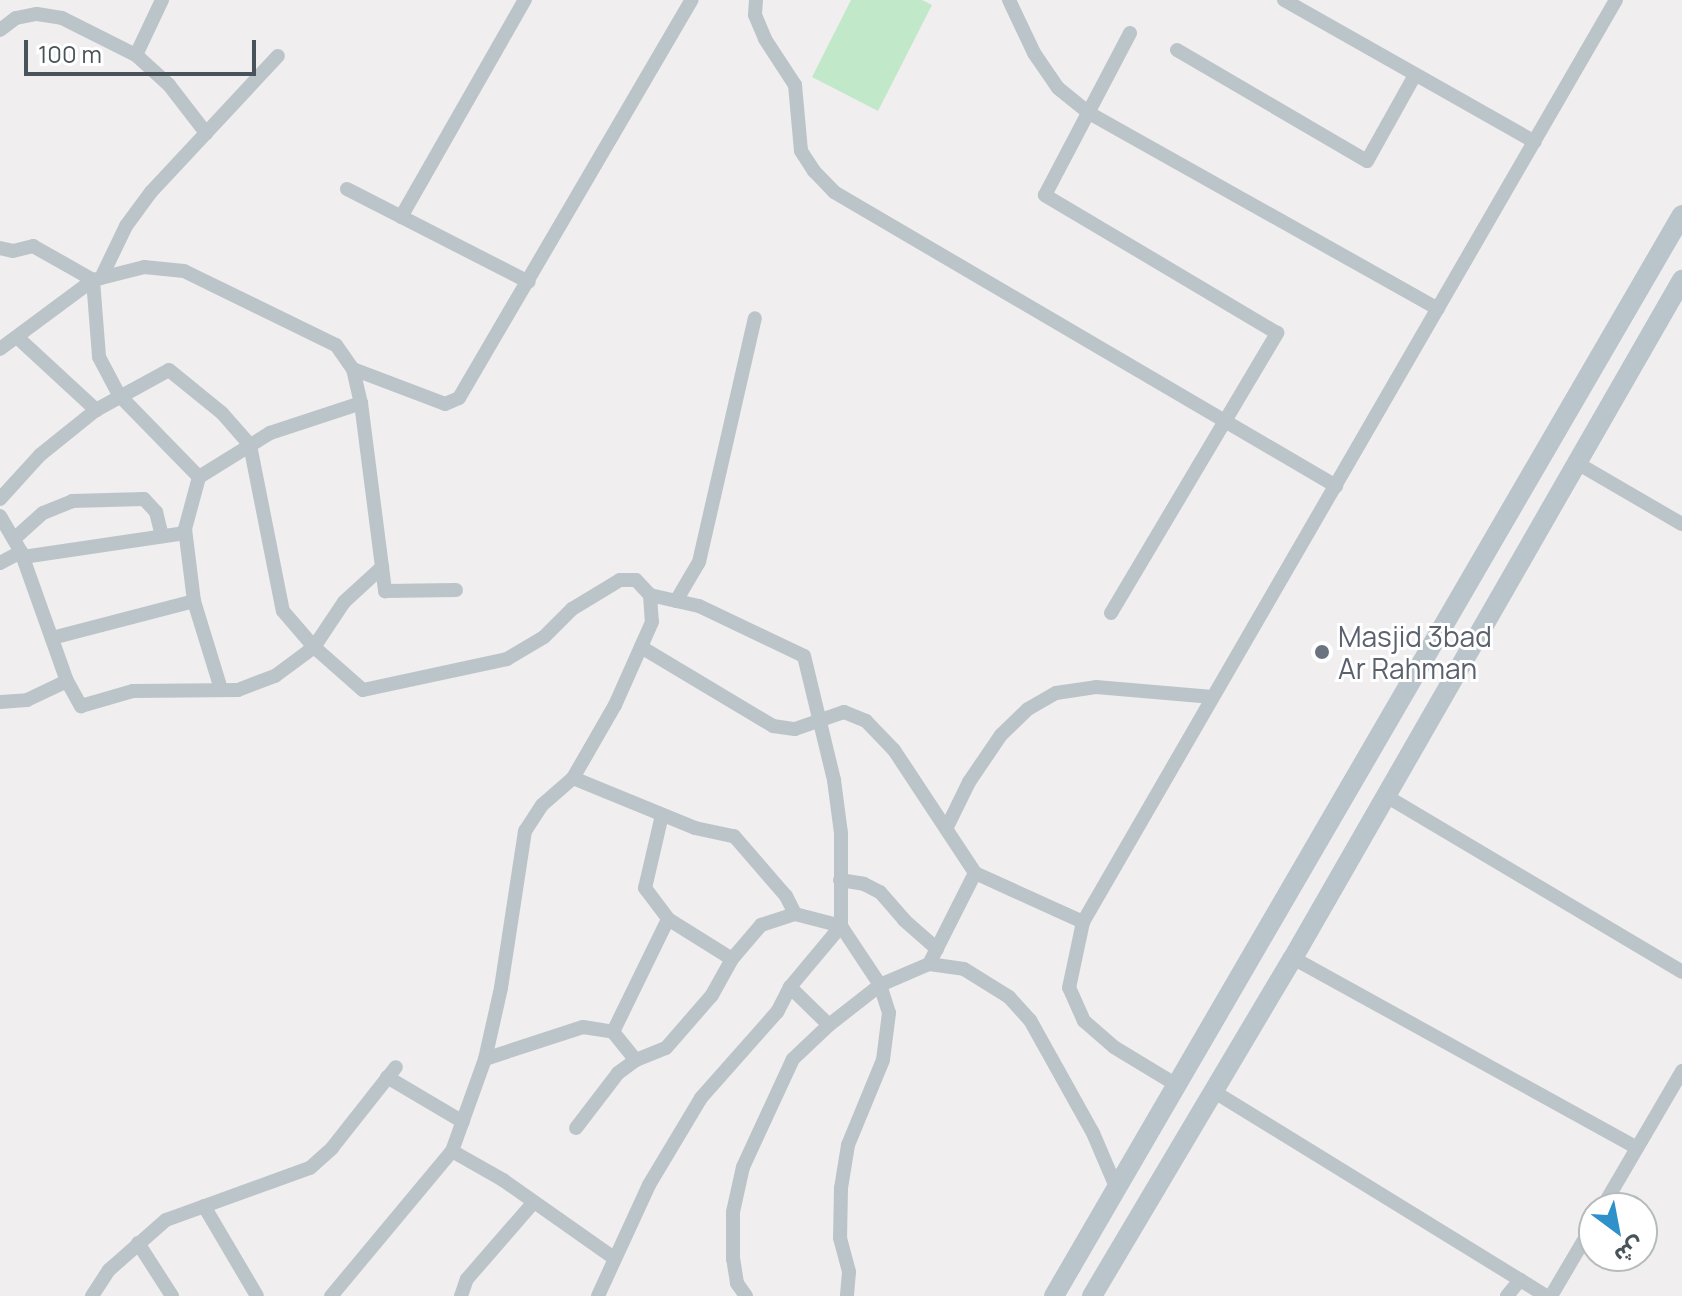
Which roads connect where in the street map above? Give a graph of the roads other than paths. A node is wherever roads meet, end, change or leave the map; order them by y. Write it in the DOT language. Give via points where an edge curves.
graph roads {
  1 [pos="162,0"];
  2 [pos="525,0"];
  3 [pos="692,0"];
  4 [pos="756,0"];
  5 [pos="1009,0"];
  6 [pos="1284,0"];
  7 [pos="1616,0"];
  8 [pos="0,30"];
  9 [pos="1130,33"];
  10 [pos="1177,50"];
  11 [pos="136,55"];
  12 [pos="278,56"];
  13 [pos="1415,75"];
  14 [pos="1089,113"];
  15 [pos="206,133"];
  16 [pos="1535,142"];
  17 [pos="347,189"];
  18 [pos="1682,215"];
  19 [pos="401,217"];
  20 [pos="0,248"];
  21 [pos="1658,257"];
  22 [pos="97,279"];
  23 [pos="1682,280"];
  24 [pos="529,282"];
  25 [pos="1666,308"];
  26 [pos="1438,309"];
  27 [pos="755,318"];
  28 [pos="17,337"];
  29 [pos="0,349"];
  30 [pos="1600,356"];
  31 [pos="353,369"];
  32 [pos="119,395"];
  33 [pos="361,403"];
  34 [pos="96,410"];
  35 [pos="1603,417"];
  36 [pos="1224,419"];
  37 [pos="250,445"];
  38 [pos="1577,463"];
  39 [pos="199,477"];
  40 [pos="1336,486"];
  41 [pos="0,499"];
  42 [pos="0,516"];
  43 [pos="1682,524"];
  44 [pos="185,533"];
  45 [pos="162,536"];
  46 [pos="1491,545"];
  47 [pos="19,550"];
  48 [pos="0,563"];
  49 [pos="382,567"];
  50 [pos="456,590"];
  51 [pos="650,595"];
  52 [pos="194,601"];
  53 [pos="676,601"];
  54 [pos="1111,613"];
  55 [pos="1486,621"];
  56 [pos="52,638"];
  57 [pos="314,647"];
  58 [pos="641,647"];
  59 [pos="67,681"];
  60 [pos="221,689"];
  61 [pos="1213,697"];
  62 [pos="0,702"];
  63 [pos="819,723"];
  64 [pos="1356,776"];
  65 [pos="573,778"];
  66 [pos="1386,796"];
  67 [pos="662,815"];
  68 [pos="947,827"];
  69 [pos="975,873"];
  70 [pos="840,880"];
  71 [pos="795,914"];
  72 [pos="668,919"];
  73 [pos="1083,922"];
  74 [pos="841,926"];
  75 [pos="937,949"];
  76 [pos="1293,958"];
  77 [pos="732,959"];
  78 [pos="929,964"];
  79 [pos="1682,972"];
  80 [pos="880,985"];
  81 [pos="790,987"];
  82 [pos="829,1025"];
  83 [pos="613,1032"];
  84 [pos="485,1059"];
  85 [pos="636,1060"];
  86 [pos="1682,1071"];
  87 [pos="1175,1084"];
  88 [pos="1213,1091"];
  89 [pos="463,1122"];
  90 [pos="576,1128"];
  91 [pos="1637,1148"];
  92 [pos="452,1151"];
  93 [pos="1116,1187"];
  94 [pos="1611,1192"];
  95 [pos="534,1202"];
  96 [pos="204,1206"];
  97 [pos="138,1243"];
  98 [pos="1578,1249"];
  99 [pos="614,1258"];
  100 [pos="1520,1280"];
  101 [pos="92,1296"];
  102 [pos="172,1296"];
  103 [pos="257,1296"];
  104 [pos="331,1296"];
  105 [pos="461,1296"];
  106 [pos="598,1296"];
  107 [pos="746,1296"];
  108 [pos="847,1296"];
  109 [pos="1054,1296"];
  110 [pos="1092,1296"];
  111 [pos="1507,1296"];
  112 [pos="1549,1296"];
  1 -- 11 [label="street"];
  2 -- 19 [label="street"];
  3 -- 24 [label="street"];
  4 -- 36 [label="street" via="755,15 765,39 795,85 801,151 834,192"];
  5 -- 14 [label="street" via="1058,88"];
  6 -- 13 [label="street"];
  7 -- 16 [label="street"];
  8 -- 11 [label="street" via="16,18 62,18"];
  9 -- 14 [label="street"];
  10 -- 13 [label="street" via="1367,161"];
  11 -- 15 [label="street" via="169,85"];
  12 -- 15 [label="street"];
  13 -- 16 [label="street"];
  14 -- 26 [label="street"];
  14 -- 36 [label="street" via="1045,195 1277,333"];
  15 -- 22 [label="street" via="151,192"];
  16 -- 26 [label="street"];
  17 -- 19 [label="street"];
  18 -- 21 [label="main road"];
  19 -- 24 [label="street"];
  20 -- 22 [label="street" via="33,246"];
  21 -- 25 [label="main road" via="1656,274 1637,314 1648,324"];
  21 -- 30 [label="main road"];
  22 -- 28 [label="street"];
  22 -- 31 [label="street" via="144,267 184,271 336,345"];
  22 -- 32 [label="street" via="99,357"];
  23 -- 25 [label="main road"];
  24 -- 31 [label="street" via="459,398 445,404"];
  25 -- 35 [label="main road"];
  26 -- 40 [label="street"];
  27 -- 53 [label="street" via="699,562"];
  28 -- 29 [label="street"];
  28 -- 34 [label="street"];
  30 -- 35 [label="main road" via="1621,339 1629,343"];
  30 -- 46 [label="main road"];
  31 -- 33 [label="street"];
  32 -- 34 [label="street"];
  32 -- 37 [label="street" via="169,370 222,413"];
  32 -- 39 [label="street"];
  33 -- 37 [label="street" via="270,433"];
  33 -- 49 [label="street"];
  34 -- 41 [label="street" via="40,455"];
  35 -- 38 [label="main road"];
  36 -- 40 [label="street"];
  36 -- 54 [label="street"];
  37 -- 39 [label="street"];
  37 -- 57 [label="street" via="283,611"];
  38 -- 43 [label="street"];
  38 -- 55 [label="main road"];
  39 -- 44 [label="street"];
  40 -- 61 [label="street"];
  42 -- 47 [label="street"];
  44 -- 45 [label="street"];
  44 -- 52 [label="street"];
  45 -- 47 [label="street"];
  45 -- 47 [label="street" via="156,512 144,499 86,500 51,508"];
  46 -- 55 [label="main road" via="1457,622 1458,631 1472,633"];
  46 -- 64 [label="main road"];
  47 -- 48 [label="street"];
  47 -- 56 [label="street"];
  49 -- 50 [label="street" via="385,591"];
  49 -- 57 [label="street" via="344,602"];
  51 -- 53 [label="street"];
  51 -- 57 [label="street" via="636,580 620,580 507,659 363,690"];
  51 -- 58 [label="street" via="652,622"];
  52 -- 56 [label="street"];
  52 -- 60 [label="street"];
  53 -- 63 [label="street" via="699,606 804,656"];
  55 -- 66 [label="main road"];
  56 -- 59 [label="street"];
  57 -- 60 [label="street" via="275,676 238,690"];
  58 -- 63 [label="street" via="773,726 795,729"];
  58 -- 65 [label="street"];
  59 -- 60 [label="street" via="81,706 133,691"];
  59 -- 62 [label="street" via="27,700"];
  61 -- 68 [label="street" via="1096,687 1056,693 1028,709 1001,735"];
  61 -- 73 [label="street"];
  63 -- 68 [label="street" via="844,712 866,721 894,750"];
  63 -- 70 [label="street" via="834,780"];
  64 -- 66 [label="main road"];
  64 -- 87 [label="main road"];
  65 -- 67 [label="street"];
  65 -- 84 [label="street" via="542,805 525,831"];
  66 -- 76 [label="main road"];
  66 -- 79 [label="street"];
  67 -- 71 [label="street" via="734,836"];
  67 -- 72 [label="street" via="645,888"];
  68 -- 69 [label="street"];
  69 -- 73 [label="street"];
  69 -- 75 [label="street"];
  70 -- 74 [label="street"];
  70 -- 75 [label="street" via="880,892"];
  71 -- 74 [label="street"];
  71 -- 77 [label="street" via="761,925"];
  72 -- 77 [label="street"];
  72 -- 83 [label="street"];
  73 -- 87 [label="street" via="1069,988 1084,1021 1114,1047"];
  74 -- 80 [label="street"];
  74 -- 81 [label="street"];
  75 -- 78 [label="street"];
  76 -- 88 [label="main road"];
  76 -- 91 [label="street"];
  77 -- 85 [label="street" via="712,995 666,1048"];
  78 -- 80 [label="street"];
  78 -- 93 [label="street" via="964,969 1009,997 1030,1020 1093,1133"];
  80 -- 82 [label="street"];
  80 -- 108 [label="street" via="889,1013 883,1060 848,1145 841,1188"];
  81 -- 82 [label="street"];
  81 -- 99 [label="street" via="777,1012 701,1098 649,1185"];
  82 -- 107 [label="street" via="793,1059 743,1167 733,1212 733,1259 737,1283"];
  83 -- 84 [label="street" via="583,1027"];
  83 -- 85 [label="street"];
  84 -- 89 [label="street"];
  85 -- 90 [label="street" via="618,1073"];
  86 -- 91 [label="street"];
  87 -- 93 [label="main road"];
  88 -- 100 [label="street"];
  88 -- 110 [label="main road"];
  89 -- 92 [label="street"];
  89 -- 96 [label="street" via="392,1072 310,1168"];
  91 -- 94 [label="street"];
  92 -- 95 [label="street"];
  92 -- 104 [label="street"];
  93 -- 109 [label="main road"];
  95 -- 99 [label="street"];
  95 -- 105 [label="street" via="467,1279"];
  96 -- 97 [label="street" via="166,1220"];
  96 -- 103 [label="street"];
  97 -- 101 [label="street" via="109,1270"];
  97 -- 102 [label="street"];
  98 -- 112 [label="street"];
  99 -- 106 [label="street"];
  100 -- 111 [label="street"];
  100 -- 112 [label="street"];
}
